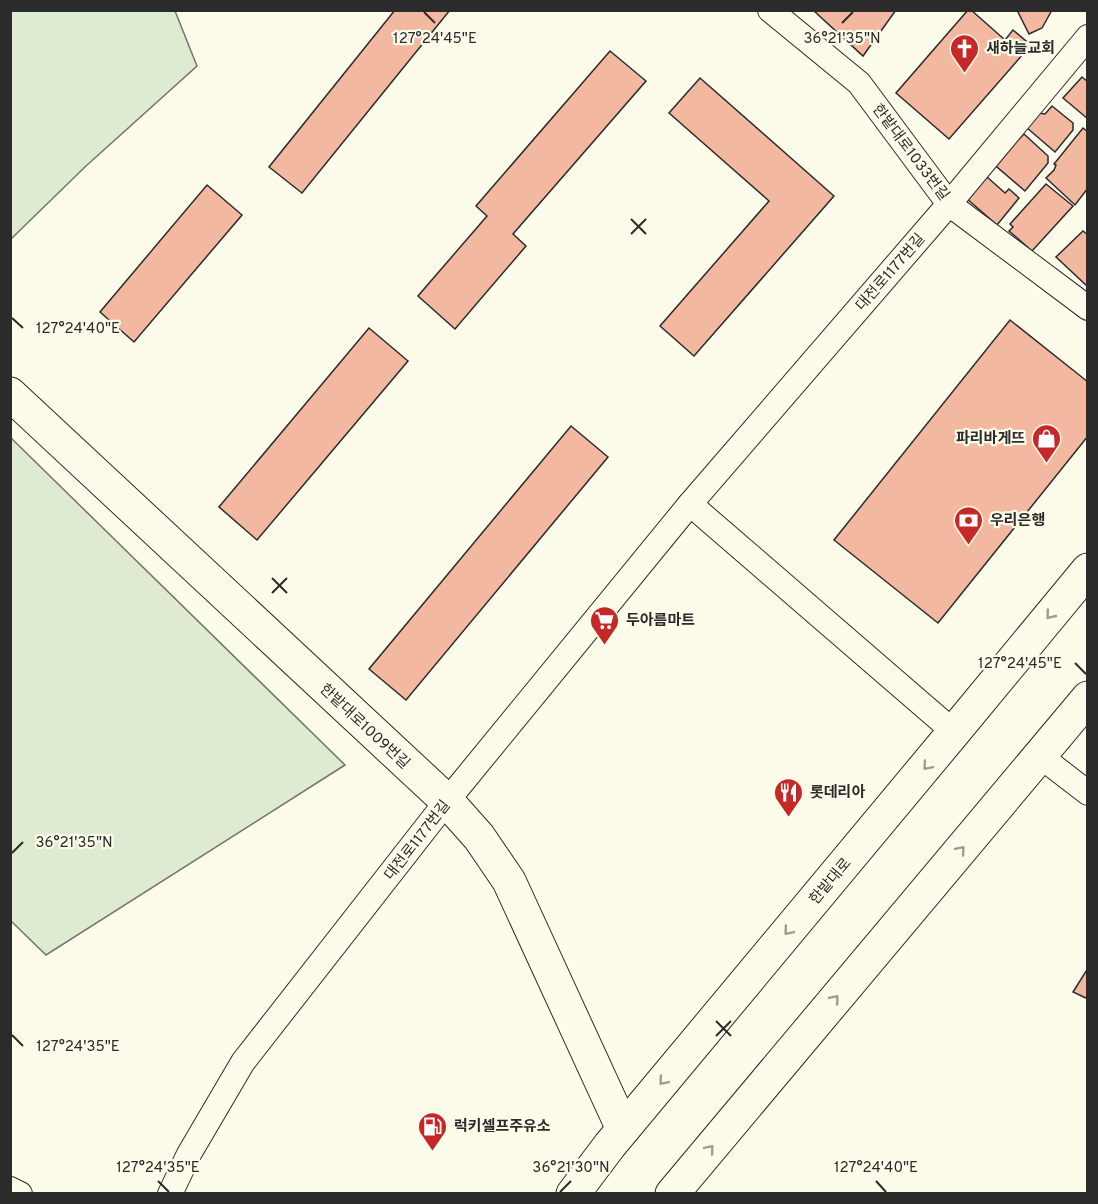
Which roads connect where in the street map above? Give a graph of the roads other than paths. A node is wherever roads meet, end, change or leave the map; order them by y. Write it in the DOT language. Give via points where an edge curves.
graph roads {
  1 [pos="770,10"];
  2 [pos="1088,37"];
  3 [pos="949,204"];
  4 [pos="1088,308"];
  5 [pos="10,394"];
  6 [pos="690,504"];
  7 [pos="1088,570"];
  8 [pos="1088,698"];
  9 [pos="954,732"];
  10 [pos="1040,756"];
  11 [pos="1088,794"];
  12 [pos="447,801"];
  13 [pos="623,1129"];
  14 [pos="10,1189"];
  15 [pos="20,1194"];
  16 [pos="170,1194"];
  17 [pos="573,1194"];
  18 [pos="672,1194"];
  1 -- 3 [label="street, 한밭대로1033번길" via="859,83"];
  2 -- 3 [label="street, 대전로1177번길"];
  3 -- 4 [label="street, 한밭대로1033번길"];
  3 -- 6 [label="street, 대전로1177번길"];
  5 -- 12 [label="main road, 한밭대로1009번길"];
  6 -- 9 [label="street"];
  6 -- 12 [label="street, 대전로1177번길"];
  7 -- 9 [label="main road, 한밭대로, one-way"];
  8 -- 10 [label="main road"];
  9 -- 13 [label="main road, 한밭대로, one-way"];
  10 -- 11 [label="street"];
  18 -- 10 [label="main road, one-way"];
  12 -- 13 [label="main road, 한밭대로1009번길" via="479,837 509,881"];
  12 -- 16 [label="street, 대전로1177번길" via="243,1062"];
  13 -- 17 [label="main road, 한밭대로"];
  14 -- 15 [label="street"];
}
